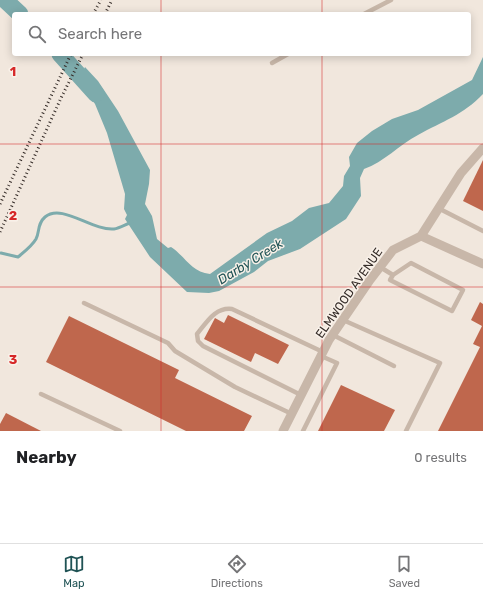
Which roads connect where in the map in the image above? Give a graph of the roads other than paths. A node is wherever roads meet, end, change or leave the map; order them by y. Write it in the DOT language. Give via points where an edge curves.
graph roads {
  1 [pos="391,0"];
  2 [pos="368,12"];
  3 [pos="284,56"];
  4 [pos="272,63"];
  5 [pos="483,148"];
  6 [pos="438,208"];
  7 [pos="483,231"];
  8 [pos="421,236"];
  9 [pos="483,264"];
  10 [pos="380,268"];
  11 [pos="393,275"];
  12 [pos="84,303"];
  13 [pos="343,320"];
  14 [pos="333,334"];
  15 [pos="322,354"];
  16 [pos="394,366"];
  17 [pos="41,394"];
  18 [pos="302,395"];
  19 [pos="292,414"];
  20 [pos="120,431"];
  21 [pos="283,431"];
  22 [pos="303,431"];
  23 [pos="406,431"];
  1 -- 2 [label="lane"];
  3 -- 4 [label="lane"];
  5 -- 6 [label="street" via="461,173"];
  6 -- 7 [label="lane"];
  6 -- 8 [label="street"];
  8 -- 9 [label="street"];
  8 -- 10 [label="street, ELMWOOD AVENUE" via="393,250"];
  10 -- 11 [label="lane"];
  10 -- 13 [label="street, ELMWOOD AVENUE"];
  11 -- 11 [label="lane" via="390,280 452,311 463,290 411,263"];
  12 -- 19 [label="lane" via="168,343 175,351 235,388"];
  13 -- 14 [label="street, ELMWOOD AVENUE"];
  13 -- 23 [label="lane" via="440,363"];
  14 -- 15 [label="street, ELMWOOD AVENUE"];
  14 -- 16 [label="lane"];
  15 -- 18 [label="street, ELMWOOD AVENUE"];
  15 -- 18 [label="lane" via="232,309 223,308 215,312 198,334 198,341 203,346"];
  15 -- 22 [label="lane" via="336,363"];
  17 -- 20 [label="lane"];
  18 -- 19 [label="street, ELMWOOD AVENUE"];
  19 -- 21 [label="street, ELMWOOD AVENUE"];
}
